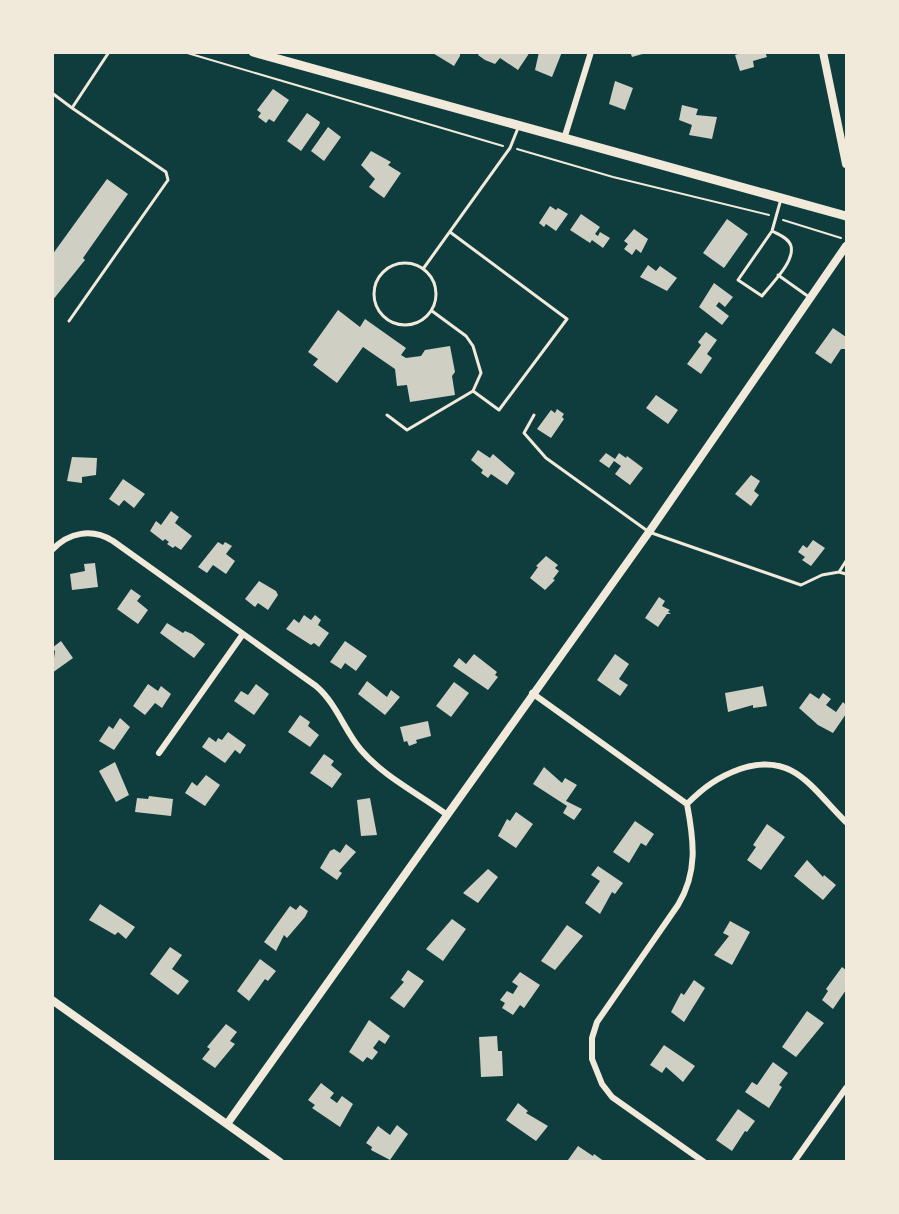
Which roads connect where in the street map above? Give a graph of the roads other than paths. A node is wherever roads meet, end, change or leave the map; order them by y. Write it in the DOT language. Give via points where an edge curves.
graph roads {
  1 [pos="109,52"];
  2 [pos="253,52"];
  3 [pos="591,52"];
  4 [pos="823,52"];
  5 [pos="52,93"];
  6 [pos="72,108"];
  7 [pos="519,126"];
  8 [pos="564,139"];
  9 [pos="846,164"];
  10 [pos="782,198"];
  11 [pos="846,216"];
  12 [pos="772,231"];
  13 [pos="450,232"];
  14 [pos="846,246"];
  15 [pos="423,268"];
  16 [pos="778,275"];
  17 [pos="810,298"];
  18 [pos="432,311"];
  19 [pos="69,321"];
  20 [pos="473,391"];
  21 [pos="387,415"];
  22 [pos="534,415"];
  23 [pos="649,532"];
  24 [pos="52,550"];
  25 [pos="846,561"];
  26 [pos="839,572"];
  27 [pos="846,574"];
  28 [pos="243,634"];
  29 [pos="532,693"];
  30 [pos="159,753"];
  31 [pos="687,804"];
  32 [pos="446,814"];
  33 [pos="846,822"];
  34 [pos="52,1000"];
  35 [pos="846,1088"];
  36 [pos="227,1124"];
  37 [pos="280,1161"];
  38 [pos="704,1161"];
  39 [pos="794,1161"];
  1 -- 6 [label="lane"];
  2 -- 7 [label="main road"];
  3 -- 8 [label="street"];
  4 -- 9 [label="main road"];
  5 -- 6 [label="lane"];
  6 -- 19 [label="lane" via="166,172 168,180"];
  7 -- 8 [label="main road"];
  7 -- 13 [label="lane" via="510,148"];
  8 -- 10 [label="main road"];
  10 -- 11 [label="main road"];
  10 -- 12 [label="lane"];
  12 -- 16 [label="lane" via="791,245 791,255"];
  12 -- 16 [label="lane" via="738,280 762,296"];
  13 -- 15 [label="lane"];
  13 -- 20 [label="lane" via="567,319 499,410"];
  14 -- 17 [label="street"];
  15 -- 18 [label="lane" via="435,284"];
  15 -- 18 [label="lane" via="403,263 384,271 378,280 375,300 385,318 405,326 424,319"];
  16 -- 17 [label="lane"];
  17 -- 23 [label="street"];
  18 -- 20 [label="lane" via="466,336 473,346 480,373"];
  20 -- 21 [label="lane" via="407,430"];
  22 -- 23 [label="lane" via="524,434 546,458"];
  23 -- 26 [label="lane" via="790,584 801,585"];
  23 -- 29 [label="street"];
  24 -- 28 [label="street" via="77,534 104,536"];
  25 -- 26 [label="lane"];
  26 -- 27 [label="lane"];
  28 -- 30 [label="street"];
  28 -- 32 [label="street" via="321,690 366,756"];
  29 -- 31 [label="street"];
  29 -- 32 [label="street"];
  31 -- 33 [label="street" via="719,777 755,764 776,764 798,774"];
  31 -- 38 [label="street" via="694,852 688,886 597,1022 591,1048 597,1075 609,1093"];
  32 -- 36 [label="street"];
  34 -- 36 [label="street"];
  35 -- 39 [label="street"];
  36 -- 37 [label="street"];
}
